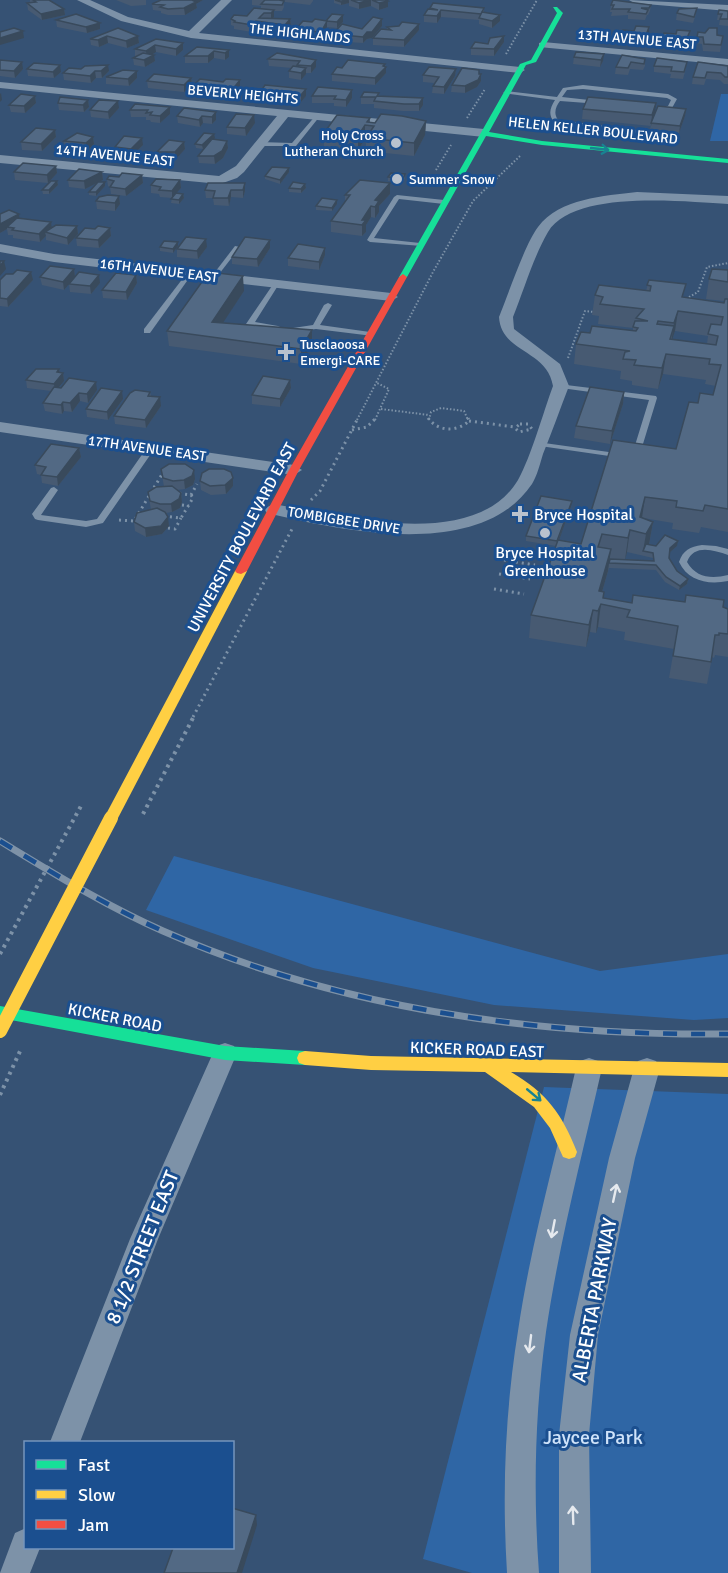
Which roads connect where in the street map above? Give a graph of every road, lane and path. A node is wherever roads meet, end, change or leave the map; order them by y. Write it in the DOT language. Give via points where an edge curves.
graph roads {
  1 [pos="82,0"];
  2 [pos="227,0"];
  3 [pos="634,0"];
  4 [pos="548,5"];
  5 [pos="728,8"];
  6 [pos="191,35"];
  7 [pos="543,45"];
  8 [pos="521,62"];
  9 [pos="728,62"];
  10 [pos="498,68"];
  11 [pos="0,85"];
  12 [pos="506,93"];
  13 [pos="558,98"];
  14 [pos="601,104"];
  15 [pos="645,108"];
  16 [pos="285,113"];
  17 [pos="317,116"];
  18 [pos="460,130"];
  19 [pos="635,131"];
  20 [pos="484,133"];
  21 [pos="542,143"];
  22 [pos="259,144"];
  23 [pos="728,148"];
  24 [pos="499,149"];
  25 [pos="0,159"];
  26 [pos="728,161"];
  27 [pos="467,162"];
  28 [pos="436,170"];
  29 [pos="728,200"];
  30 [pos="444,202"];
  31 [pos="420,245"];
  32 [pos="237,247"];
  33 [pos="0,248"];
  34 [pos="728,263"];
  35 [pos="189,274"];
  36 [pos="214,277"];
  37 [pos="276,284"];
  38 [pos="391,297"];
  39 [pos="681,300"];
  40 [pos="328,305"];
  41 [pos="594,312"];
  42 [pos="316,327"];
  43 [pos="147,332"];
  44 [pos="370,334"];
  45 [pos="575,339"];
  46 [pos="584,340"];
  47 [pos="561,381"];
  48 [pos="377,383"];
  49 [pos="381,409"];
  50 [pos="429,415"];
  51 [pos="469,421"];
  52 [pos="0,427"];
  53 [pos="515,427"];
  54 [pos="352,430"];
  55 [pos="540,444"];
  56 [pos="151,448"];
  57 [pos="165,470"];
  58 [pos="294,470"];
  59 [pos="197,484"];
  60 [pos="54,489"];
  61 [pos="153,489"];
  62 [pos="162,491"];
  63 [pos="172,492"];
  64 [pos="191,495"];
  65 [pos="182,505"];
  66 [pos="189,506"];
  67 [pos="273,509"];
  68 [pos="139,512"];
  69 [pos="148,513"];
  70 [pos="300,513"];
  71 [pos="157,515"];
  72 [pos="103,518"];
  73 [pos="181,518"];
  74 [pos="168,528"];
  75 [pos="728,552"];
  76 [pos="519,554"];
  77 [pos="559,558"];
  78 [pos="504,560"];
  79 [pos="535,565"];
  80 [pos="499,574"];
  81 [pos="728,578"];
  82 [pos="530,579"];
  83 [pos="494,589"];
  84 [pos="524,594"];
  85 [pos="81,806"];
  86 [pos="142,817"];
  87 [pos="0,954"];
  88 [pos="0,1012"];
  89 [pos="0,1031"];
  90 [pos="225,1053"];
  91 [pos="484,1066"];
  92 [pos="589,1068"];
  93 [pos="647,1068"];
  94 [pos="728,1070"];
  95 [pos="569,1152"];
  96 [pos="66,1441"];
  97 [pos="24,1549"];
  98 [pos="14,1573"];
  99 [pos="523,1573"];
  100 [pos="575,1573"];
  1 -- 6 [label="street, THE HIGHLANDS" via="125,19"];
  2 -- 6 [label="street"];
  3 -- 5 [label="street"];
  4 -- 7 [label="main road, UNIVERSITY BOULEVARD EAST" via="560,13"];
  4 -- 10 [label="path"];
  6 -- 10 [label="street, THE HIGHLANDS"];
  7 -- 8 [label="main road, UNIVERSITY BOULEVARD EAST" via="534,61"];
  7 -- 9 [label="street, 13TH AVENUE EAST"];
  8 -- 10 [label="street, THE HIGHLANDS"];
  8 -- 12 [label="main road, UNIVERSITY BOULEVARD EAST"];
  10 -- 18 [label="path"];
  11 -- 16 [label="street, BEVERLY HEIGHTS"];
  12 -- 13 [label="lane"];
  12 -- 20 [label="main road, UNIVERSITY BOULEVARD EAST"];
  13 -- 14 [label="lane"];
  13 -- 15 [label="lane" via="565,89 583,87 674,99 670,107"];
  13 -- 19 [label="lane" via="553,117 556,121"];
  16 -- 17 [label="street, BEVERLY HEIGHTS"];
  16 -- 22 [label="street"];
  17 -- 18 [label="street, BEVERLY HEIGHTS"];
  17 -- 22 [label="lane" via="294,146"];
  18 -- 20 [label="street, BEVERLY HEIGHTS"];
  18 -- 28 [label="path"];
  20 -- 21 [label="main road, HELEN KELLER BOULEVARD"];
  20 -- 23 [label="main road, HELEN KELLER BOULEVARD" via="511,128"];
  20 -- 27 [label="main road, UNIVERSITY BOULEVARD EAST"];
  21 -- 24 [label="main road"];
  21 -- 26 [label="main road, HELEN KELLER BOULEVARD, one-way"];
  22 -- 25 [label="street, 14TH AVENUE EAST" via="240,169 227,177 204,180"];
  24 -- 27 [label="main road"];
  24 -- 48 [label="path" via="520,156 473,201"];
  27 -- 30 [label="main road, UNIVERSITY BOULEVARD EAST"];
  29 -- 47 [label="street" via="661,195 595,201 558,215 543,229 506,317 507,330 527,349 555,364"];
  30 -- 31 [label="main road, UNIVERSITY BOULEVARD EAST"];
  30 -- 31 [label="lane" via="397,197 370,240"];
  31 -- 38 [label="main road, UNIVERSITY BOULEVARD EAST"];
  32 -- 36 [label="lane"];
  33 -- 35 [label="street, 16TH AVENUE EAST"];
  34 -- 39 [label="path" via="707,267 698,292"];
  35 -- 36 [label="street, 16TH AVENUE EAST"];
  35 -- 43 [label="lane"];
  36 -- 37 [label="street, 16TH AVENUE EAST"];
  37 -- 38 [label="street, 16TH AVENUE EAST"];
  37 -- 42 [label="lane" via="250,324 303,331"];
  38 -- 44 [label="main road, UNIVERSITY BOULEVARD EAST"];
  40 -- 42 [label="lane"];
  41 -- 45 [label="path" via="585,311"];
  42 -- 44 [label="lane"];
  44 -- 58 [label="main road, UNIVERSITY BOULEVARD EAST"];
  45 -- 46 [label="path"];
  45 -- 47 [label="path"];
  47 -- 55 [label="street, TOMBIGBEE DRIVE"];
  47 -- 55 [label="lane" via="653,398 635,458"];
  48 -- 49 [label="path" via="389,389"];
  48 -- 54 [label="path"];
  49 -- 50 [label="path"];
  49 -- 54 [label="path" via="370,428"];
  50 -- 51 [label="path" via="430,422 445,428 457,428"];
  50 -- 51 [label="path" via="435,410 453,408 468,414"];
  51 -- 53 [label="path"];
  52 -- 56 [label="street, 17TH AVENUE EAST"];
  53 -- 53 [label="path" via="525,423 532,429 522,432"];
  54 -- 70 [label="path" via="320,491"];
  55 -- 70 [label="street, TOMBIGBEE DRIVE" via="517,494 481,518 406,530"];
  56 -- 58 [label="street, 17TH AVENUE EAST"];
  56 -- 72 [label="lane"];
  57 -- 61 [label="path"];
  58 -- 67 [label="main road, UNIVERSITY BOULEVARD EAST"];
  59 -- 64 [label="path"];
  60 -- 72 [label="lane" via="36,514 38,517 86,524"];
  61 -- 62 [label="path"];
  61 -- 68 [label="path"];
  63 -- 64 [label="path"];
  64 -- 66 [label="path"];
  65 -- 66 [label="path"];
  66 -- 73 [label="path"];
  67 -- 70 [label="street, TOMBIGBEE DRIVE"];
  67 -- 89 [label="main road, UNIVERSITY BOULEVARD EAST, bridge"];
  68 -- 69 [label="path"];
  68 -- 72 [label="path" via="130,522"];
  70 -- 86 [label="path"];
  71 -- 73 [label="path"];
  73 -- 74 [label="path" via="175,529"];
  75 -- 81 [label="lane" via="695,549 684,556 683,562 696,577"];
  76 -- 77 [label="path"];
  78 -- 79 [label="path"];
  80 -- 82 [label="path"];
  83 -- 84 [label="path"];
  85 -- 87 [label="path, bridge"];
  88 -- 90 [label="main road, KICKER ROAD"];
  90 -- 91 [label="main road, KICKER ROAD EAST"];
  90 -- 96 [label="street, 8 1/2 STREET EAST" via="144,1239"];
  91 -- 92 [label="main road, KICKER ROAD EAST"];
  91 -- 95 [label="main road, one-way" via="535,1093 560,1125"];
  92 -- 93 [label="main road, KICKER ROAD EAST"];
  92 -- 95 [label="street"];
  93 -- 94 [label="main road, KICKER ROAD EAST"];
  100 -- 93 [label="street, ALBERTA PARKWAY, one-way" via="574,1435 584,1335 622,1158"];
  95 -- 99 [label="street, one-way" via="532,1330 521,1422 519,1533"];
  97 -- 98 [label="street"];
}
